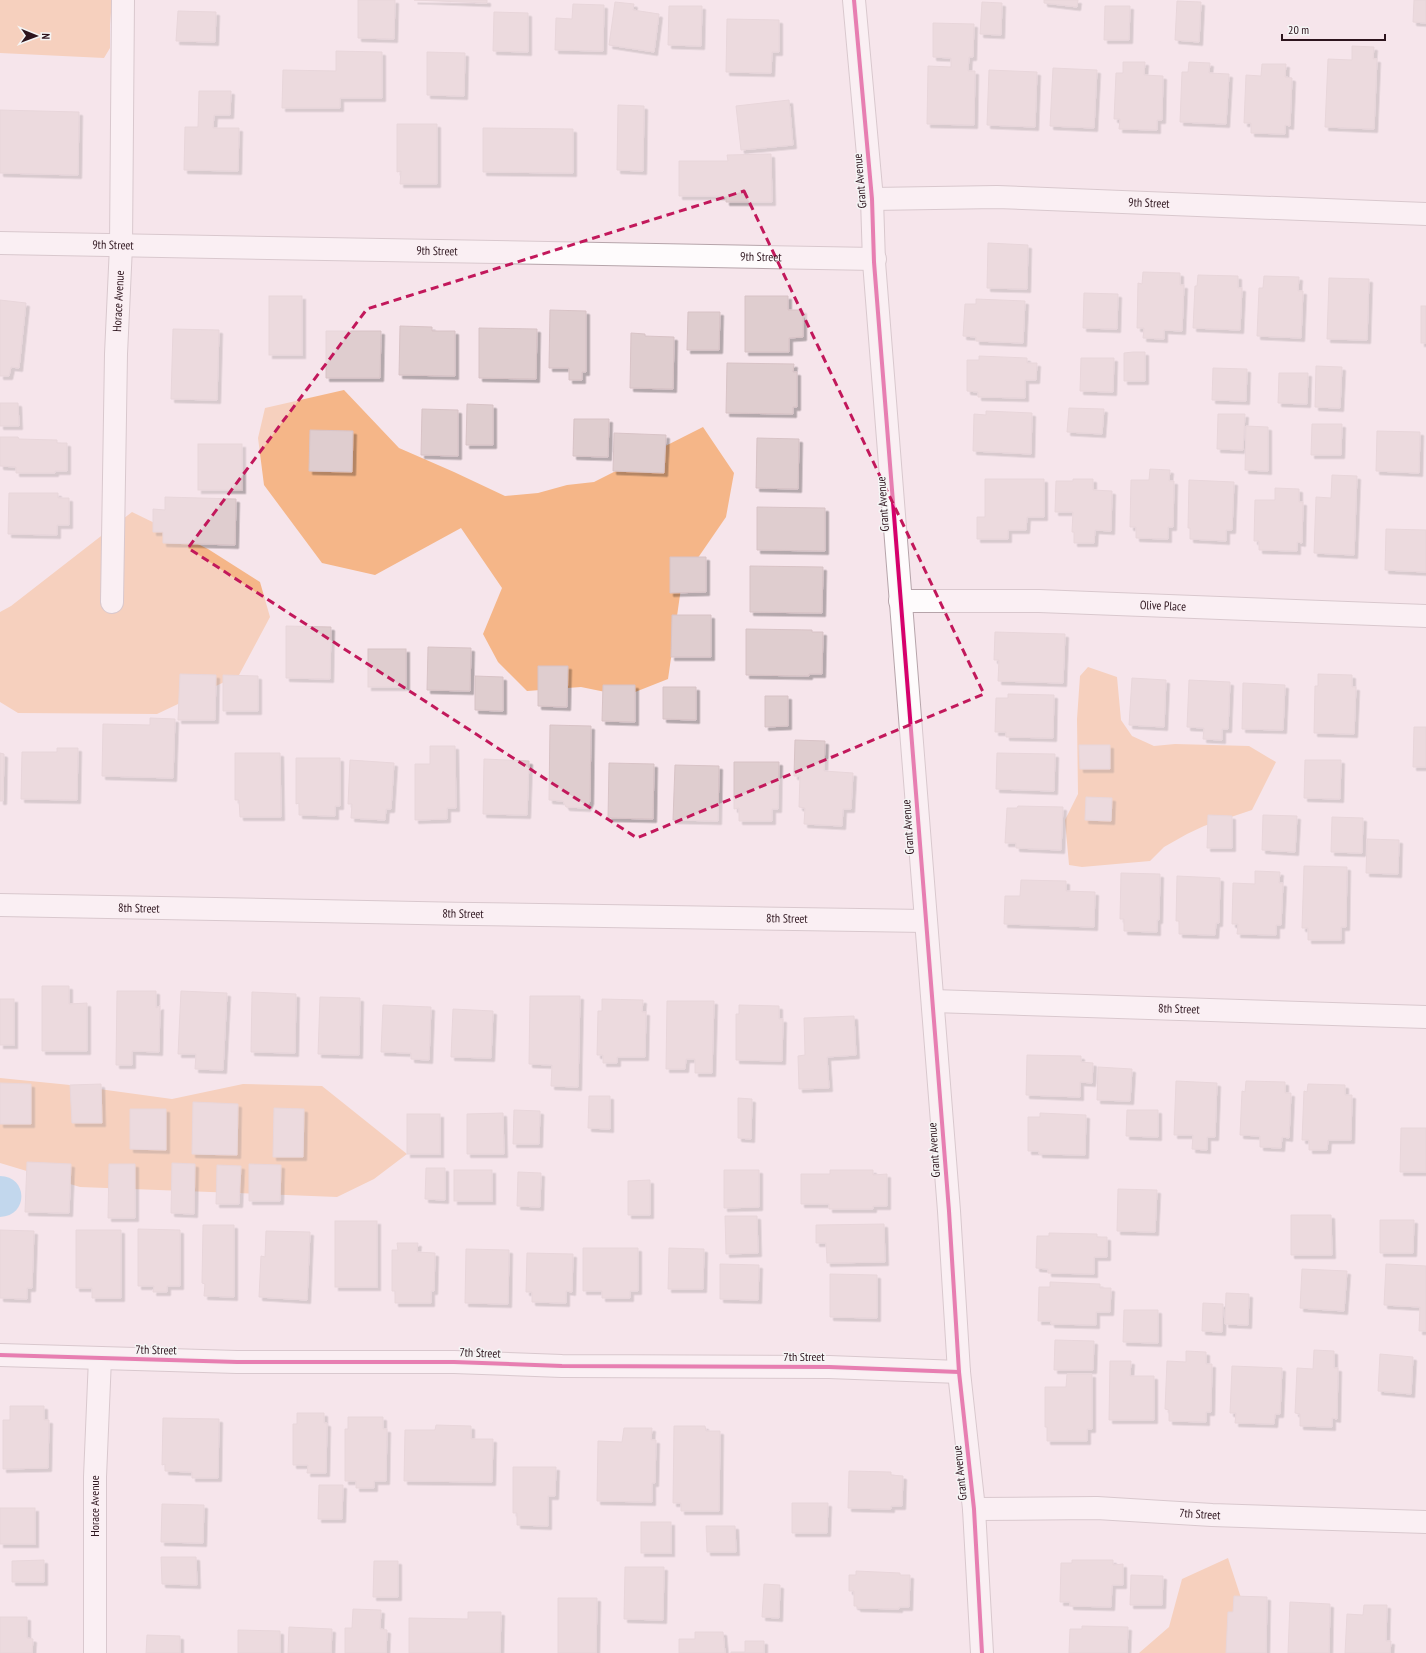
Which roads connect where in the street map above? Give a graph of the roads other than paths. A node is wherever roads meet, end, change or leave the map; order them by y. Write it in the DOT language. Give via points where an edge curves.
graph roads {
  1 [pos="123,0"];
  2 [pos="854,0"];
  3 [pos="872,199"];
  4 [pos="1426,214"];
  5 [pos="0,243"];
  6 [pos="121,246"];
  7 [pos="874,259"];
  8 [pos="900,601"];
  9 [pos="112,602"];
  10 [pos="1426,616"];
  11 [pos="0,906"];
  12 [pos="926,920"];
  13 [pos="933,1001"];
  14 [pos="1426,1017"];
  15 [pos="0,1354"];
  16 [pos="100,1358"];
  17 [pos="960,1372"];
  18 [pos="974,1509"];
  19 [pos="1426,1522"];
  20 [pos="96,1653"];
  21 [pos="982,1653"];
  1 -- 6 [label="street, Horace Avenue"];
  2 -- 3 [label="street, Grant Avenue"];
  3 -- 4 [label="street, 9th Street" via="997,197"];
  3 -- 7 [label="street, Grant Avenue"];
  5 -- 6 [label="street, 9th Street"];
  6 -- 7 [label="street, 9th Street"];
  6 -- 9 [label="street, Horace Avenue" via="116,354"];
  7 -- 8 [label="street, Grant Avenue"];
  8 -- 10 [label="street, Olive Place" via="1036,601"];
  8 -- 12 [label="street, Grant Avenue"];
  11 -- 12 [label="street, 8th Street"];
  12 -- 13 [label="street, Grant Avenue"];
  13 -- 14 [label="street, 8th Street"];
  13 -- 17 [label="street, Grant Avenue"];
  15 -- 16 [label="street, 7th Street"];
  16 -- 17 [label="street, 7th Street" via="268,1363 457,1362 562,1366 829,1367"];
  16 -- 20 [label="street, Horace Avenue" via="95,1478"];
  17 -- 18 [label="street, Grant Avenue"];
  18 -- 19 [label="street, 7th Street" via="1097,1508 1212,1515"];
  18 -- 21 [label="street, Grant Avenue"];
}
